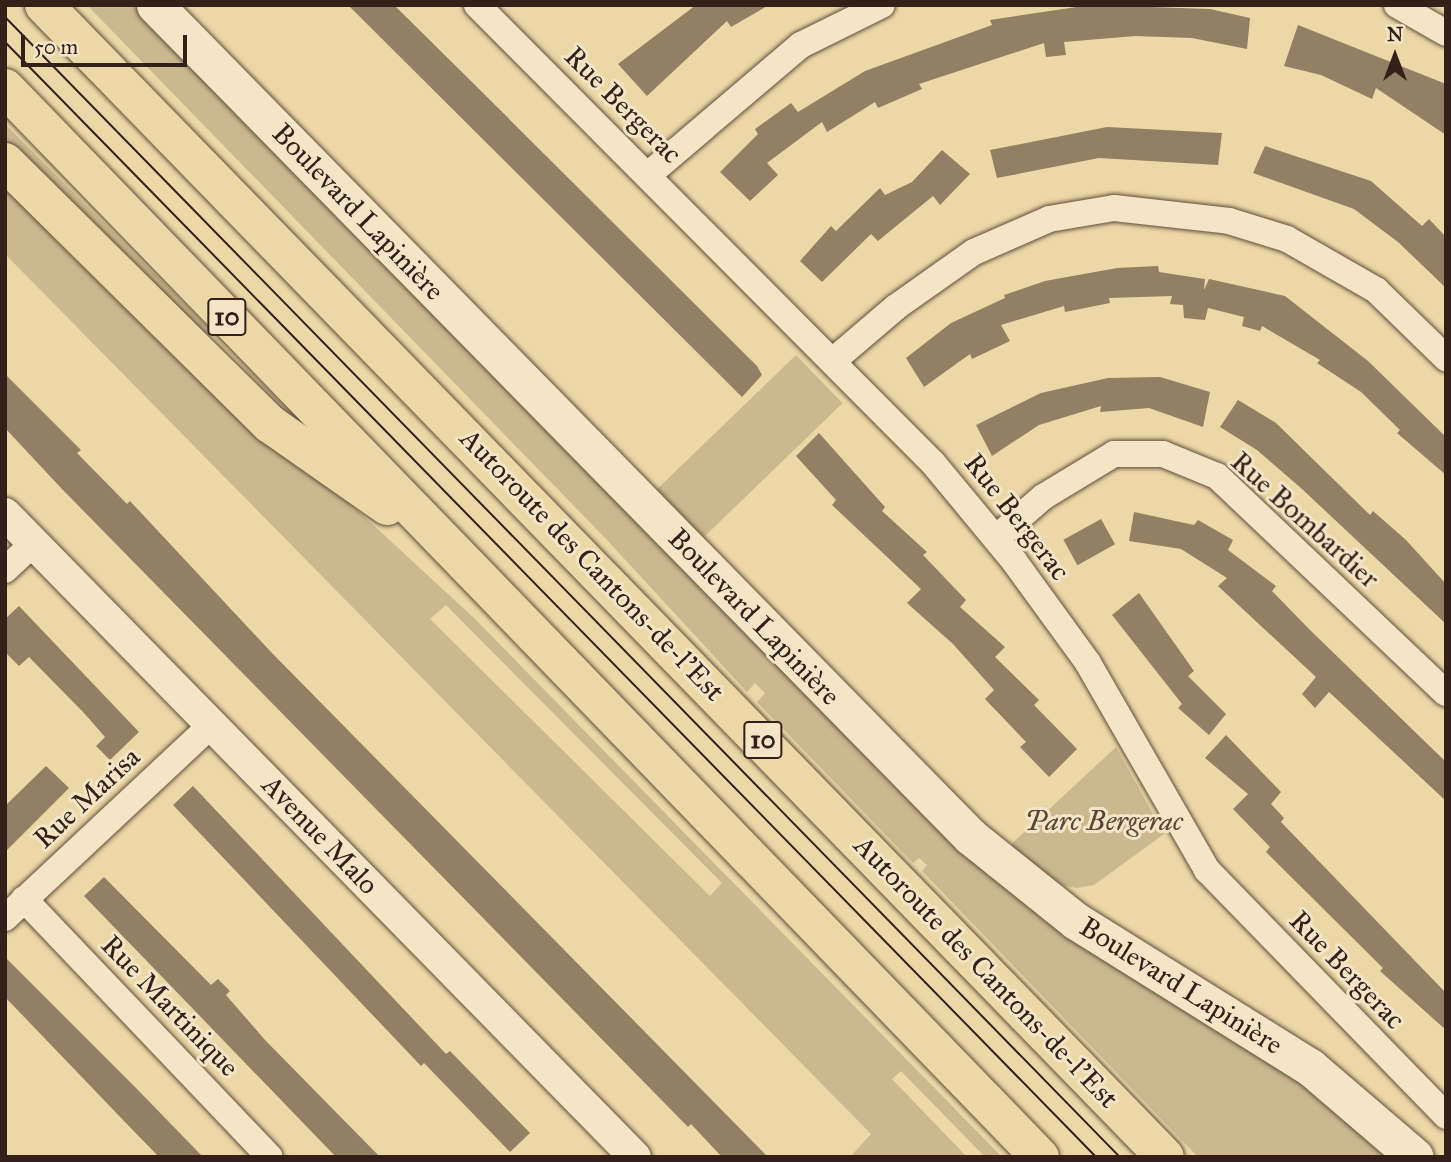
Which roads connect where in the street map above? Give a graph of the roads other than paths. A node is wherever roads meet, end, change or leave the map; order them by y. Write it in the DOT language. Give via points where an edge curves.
graph roads {
  1 [pos="44,5"];
  2 [pos="155,5"];
  3 [pos="477,5"];
  4 [pos="882,5"];
  5 [pos="1397,5"];
  6 [pos="1446,33"];
  7 [pos="5,88"];
  8 [pos="5,162"];
  9 [pos="648,175"];
  10 [pos="1446,358"];
  11 [pos="834,360"];
  12 [pos="5,514"];
  13 [pos="996,538"];
  14 [pos="34,543"];
  15 [pos="446,547"];
  16 [pos="5,570"];
  17 [pos="1446,693"];
  18 [pos="212,724"];
  19 [pos="24,899"];
  20 [pos="5,918"];
  21 [pos="1446,1116"];
  22 [pos="270,1157"];
  23 [pos="635,1157"];
  24 [pos="1040,1157"];
  25 [pos="1165,1157"];
  26 [pos="1415,1157"];
  1 -- 25 [label="highway, Autoroute des Cantons-de-l'Est / 10"];
  2 -- 26 [label="main road, Boulevard Lapinière" via="963,830 1076,921 1310,1067"];
  3 -- 9 [label="street, Rue Bergerac"];
  4 -- 9 [label="street" via="801,45"];
  5 -- 6 [label="street"];
  7 -- 15 [label="highway, 10"];
  8 -- 15 [label="highway" via="278,430"];
  9 -- 11 [label="street, Rue Bergerac"];
  10 -- 11 [label="street" via="1376,290 1287,239 1229,220 1114,208 1049,219 974,253 895,307"];
  11 -- 13 [label="street, Rue Bergerac" via="933,463"];
  12 -- 14 [label="street, Avenue Malo"];
  13 -- 17 [label="street, Rue Bombardier" via="1043,498 1114,454 1163,454 1217,476"];
  13 -- 21 [label="street, Rue Bergerac" via="1100,682 1207,870"];
  14 -- 16 [label="street"];
  14 -- 18 [label="street, Avenue Malo"];
  15 -- 24 [label="highway, 10"];
  18 -- 19 [label="street, Rue Marisa"];
  18 -- 23 [label="street, Avenue Malo"];
  19 -- 20 [label="street, Rue Marisa"];
  19 -- 22 [label="street, Rue Martinique"];
}
